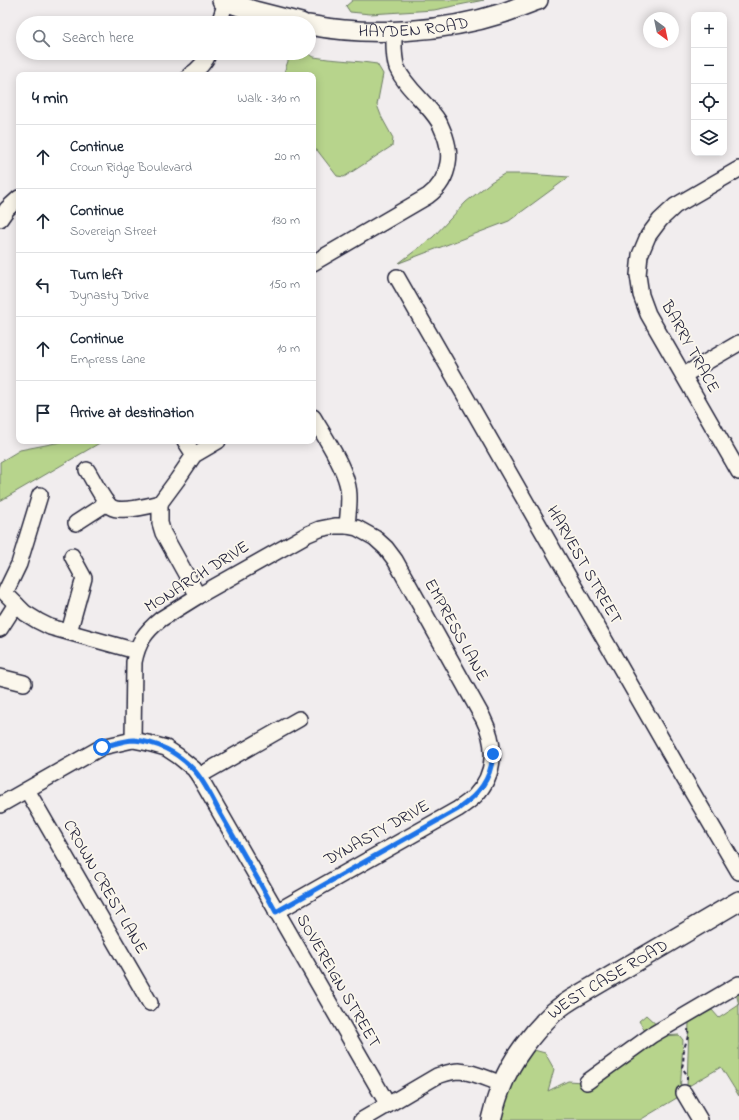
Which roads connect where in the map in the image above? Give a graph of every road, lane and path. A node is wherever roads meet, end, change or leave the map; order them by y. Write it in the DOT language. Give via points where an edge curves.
graph roads {
  1 [pos="538,0"];
  2 [pos="224,1"];
  3 [pos="221,16"];
  4 [pos="274,16"];
  5 [pos="316,26"];
  6 [pos="394,31"];
  7 [pos="205,60"];
  8 [pos="194,72"];
  9 [pos="739,169"];
  10 [pos="16,201"];
  11 [pos="0,219"];
  12 [pos="316,261"];
  13 [pos="397,277"];
  14 [pos="739,343"];
  15 [pos="684,376"];
  16 [pos="316,422"];
  17 [pos="187,444"];
  18 [pos="213,444"];
  19 [pos="194,455"];
  20 [pos="87,470"];
  21 [pos="739,472"];
  22 [pos="40,495"];
  23 [pos="107,503"];
  24 [pos="160,503"];
  25 [pos="76,523"];
  26 [pos="347,526"];
  27 [pos="72,556"];
  28 [pos="198,596"];
  29 [pos="16,604"];
  30 [pos="0,629"];
  31 [pos="69,632"];
  32 [pos="136,651"];
  33 [pos="0,677"];
  34 [pos="24,683"];
  35 [pos="299,719"];
  36 [pos="133,740"];
  37 [pos="199,776"];
  38 [pos="488,777"];
  39 [pos="27,790"];
  40 [pos="0,805"];
  41 [pos="739,872"];
  42 [pos="739,901"];
  43 [pos="276,912"];
  44 [pos="739,984"];
  45 [pos="150,1003"];
  46 [pos="684,1016"];
  47 [pos="587,1082"];
  48 [pos="502,1084"];
  49 [pos="684,1093"];
  50 [pos="388,1105"];
  51 [pos="362,1120"];
  52 [pos="491,1120"];
  53 [pos="700,1120"];
  1 -- 6 [label="main road, HAYDEN ROAD" via="502,13 458,24"];
  2 -- 3 [label="street"];
  2 -- 4 [label="main road"];
  5 -- 6 [label="main road, HAYDEN ROAD" via="340,30"];
  6 -- 12 [label="street" via="395,62 398,69 406,83 440,123 449,151 445,176 436,191"];
  7 -- 8 [label="street"];
  9 -- 15 [label="street, BARRY TRACE" via="675,206 648,236 640,255 638,275 641,295 648,314"];
  10 -- 11 [label="street"];
  13 -- 41 [label="street, HARVEST STREET"];
  14 -- 15 [label="street"];
  15 -- 21 [label="street, BARRY TRACE"];
  16 -- 26 [label="street" via="347,482"];
  17 -- 19 [label="street"];
  18 -- 19 [label="street"];
  19 -- 24 [label="street"];
  20 -- 23 [label="street"];
  22 -- 29 [label="street" via="19,564 5,593"];
  23 -- 24 [label="street" via="112,508 132,509"];
  23 -- 25 [label="street"];
  24 -- 28 [label="street" via="160,523 164,533"];
  26 -- 28 [label="street, MONARCH DRIVE" via="320,529 308,534"];
  26 -- 38 [label="street, EMPRESS LANE" via="366,532 386,548 426,613 488,726 493,754"];
  27 -- 31 [label="street" via="84,578"];
  28 -- 32 [label="street, MONARCH DRIVE" via="150,628"];
  29 -- 30 [label="street"];
  29 -- 31 [label="street" via="38,621"];
  31 -- 32 [label="street"];
  32 -- 36 [label="street, MONARCH DRIVE"];
  33 -- 34 [label="street"];
  35 -- 37 [label="street"];
  36 -- 37 [label="street, SOVEREIGN STREET" via="166,748 194,769"];
  36 -- 39 [label="street" via="102,747"];
  37 -- 43 [label="street, SOVEREIGN STREET"];
  38 -- 43 [label="street, DYNASTY DRIVE" via="476,796 458,809"];
  39 -- 40 [label="street"];
  39 -- 45 [label="street, CROWN CREST LANE"];
  42 -- 48 [label="main road, WEST CASE ROAD" via="554,1012 516,1058"];
  43 -- 50 [label="street, SOVEREIGN STREET"];
  44 -- 46 [label="street"];
  46 -- 47 [label="street" via="652,1035"];
  46 -- 49 [label="path" via="688,1026 688,1040 684,1048 682,1067 687,1076 689,1090"];
  48 -- 50 [label="street" via="468,1073 448,1072"];
  48 -- 52 [label="main road, WEST CASE ROAD"];
  49 -- 53 [label="street"];
  50 -- 51 [label="street"];
}
